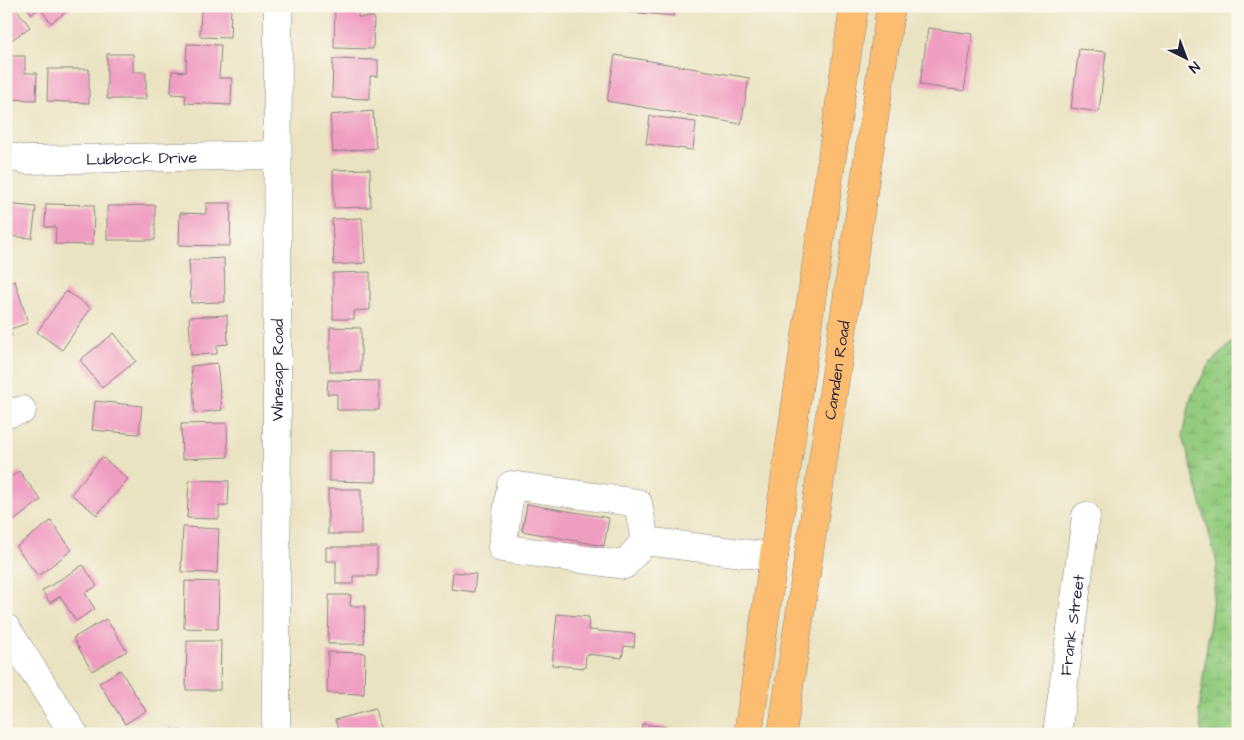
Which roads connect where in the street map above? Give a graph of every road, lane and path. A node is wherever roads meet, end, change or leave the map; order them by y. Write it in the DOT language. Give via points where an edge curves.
graph roads {
  1 [pos="278,6"];
  2 [pos="854,6"];
  3 [pos="891,6"];
  4 [pos="276,154"];
  5 [pos="6,156"];
  6 [pos="1086,516"];
  7 [pos="645,541"];
  8 [pos="773,565"];
  9 [pos="6,628"];
  10 [pos="74,734"];
  11 [pos="276,734"];
  12 [pos="748,734"];
  13 [pos="760,734"];
  14 [pos="782,734"];
  15 [pos="1056,734"];
  1 -- 4 [label="street, Winesap Road"];
  2 -- 8 [label="main road, Camden Road"];
  3 -- 14 [label="main road, Camden Road"];
  4 -- 5 [label="street, Lubbock Drive" via="27,160"];
  4 -- 11 [label="street, Winesap Road"];
  6 -- 15 [label="street, Frank Street"];
  7 -- 7 [label="street" via="638,503 511,485 502,548 624,565"];
  7 -- 8 [label="street"];
  8 -- 12 [label="main road, Camden Road"];
  8 -- 13 [label="main road" via="770,646"];
  9 -- 10 [label="street"];
}
